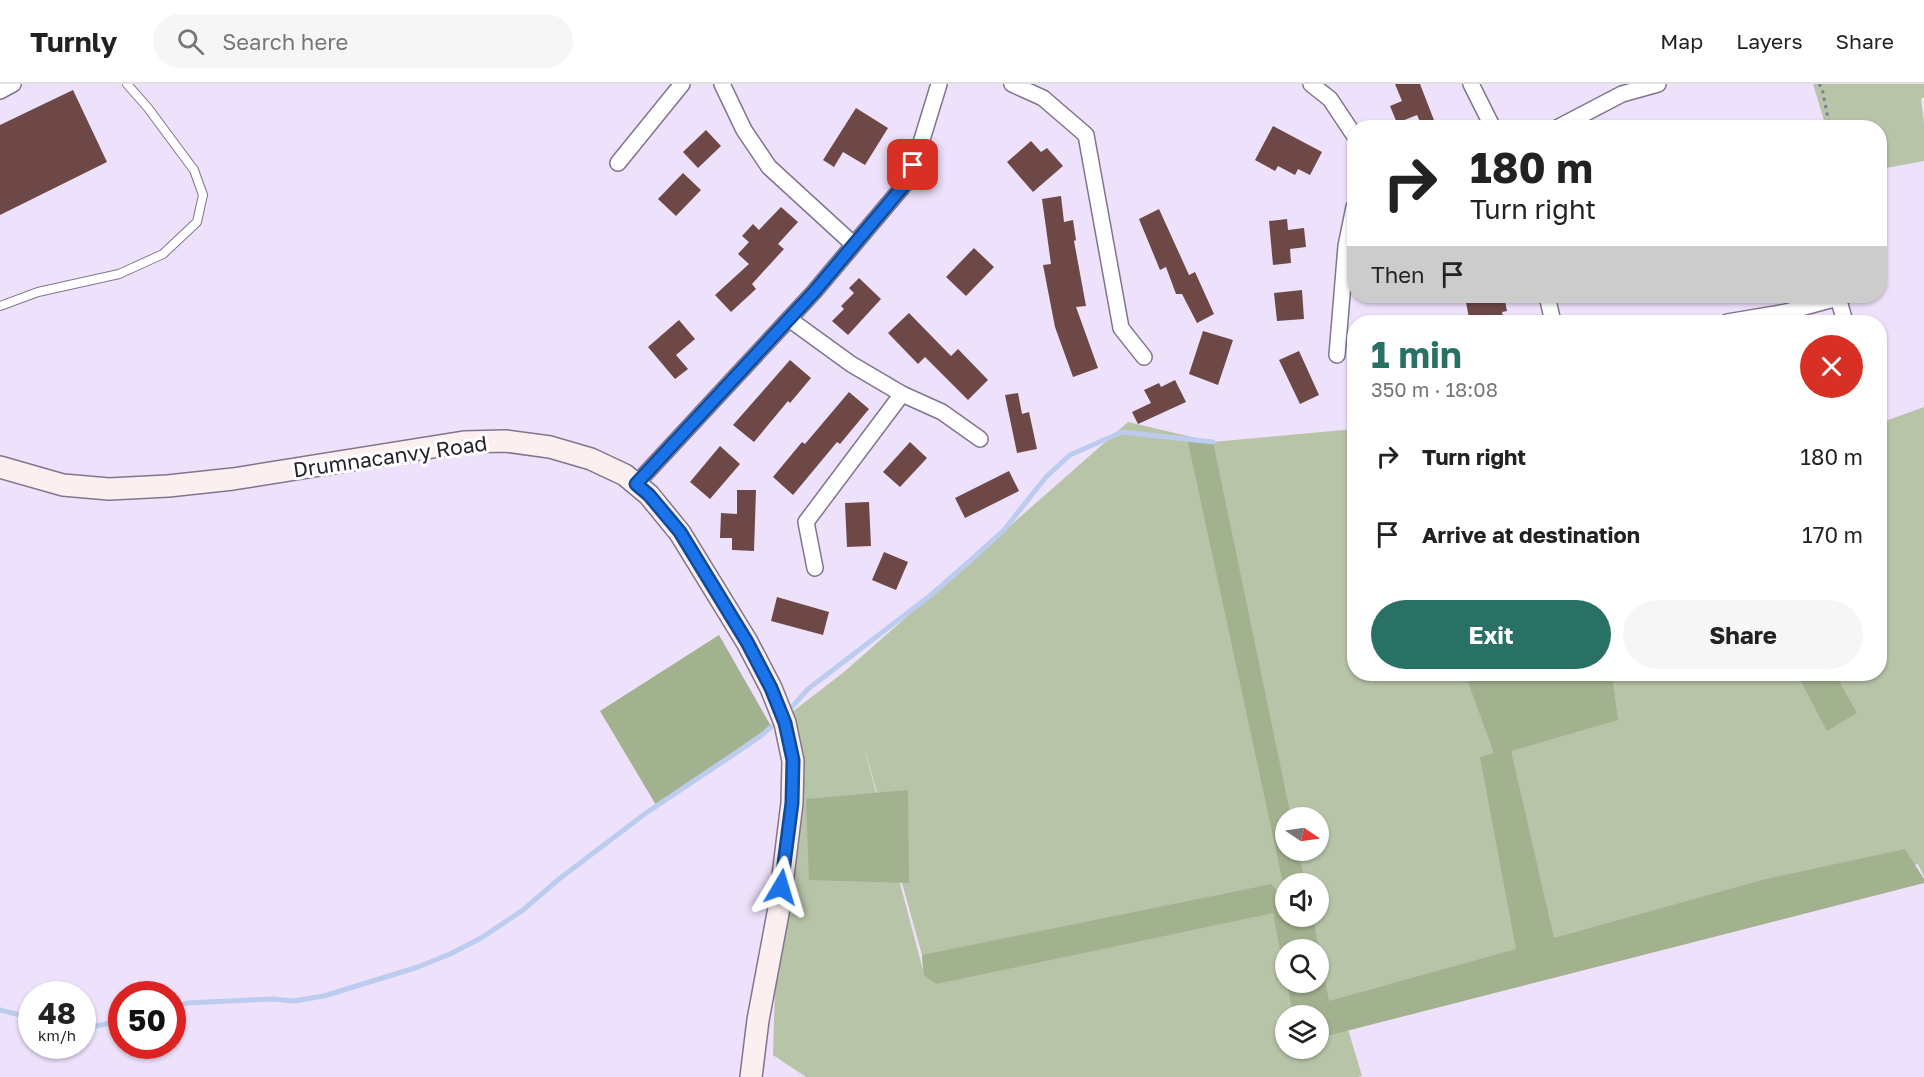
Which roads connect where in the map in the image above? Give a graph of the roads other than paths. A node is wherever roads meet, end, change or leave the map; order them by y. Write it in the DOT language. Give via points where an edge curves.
graph roads {
  1 [pos="13,84"];
  2 [pos="127,84"];
  3 [pos="682,84"];
  4 [pos="722,84"];
  5 [pos="939,84"];
  6 [pos="1012,84"];
  7 [pos="1311,84"];
  8 [pos="1471,84"];
  9 [pos="1658,84"];
  10 [pos="1042,90"];
  11 [pos="0,91"];
  12 [pos="1489,120"];
  13 [pos="1572,120"];
  14 [pos="1347,124"];
  15 [pos="618,163"];
  16 [pos="1347,241"];
  17 [pos="853,244"];
  18 [pos="1819,303"];
  19 [pos="0,306"];
  20 [pos="1768,315"];
  21 [pos="789,319"];
  22 [pos="1337,355"];
  23 [pos="1144,357"];
  24 [pos="902,394"];
  25 [pos="980,440"];
  26 [pos="0,467"];
  27 [pos="636,484"];
  28 [pos="815,568"];
  29 [pos="751,1077"];
  1 -- 11 [label="street"];
  2 -- 19 [label="lane" via="194,170 203,195 197,222 163,254 119,274 38,292"];
  3 -- 15 [label="street"];
  4 -- 17 [label="street" via="744,130 769,167"];
  5 -- 17 [label="street" via="905,184"];
  6 -- 10 [label="street"];
  7 -- 14 [label="street" via="1330,99"];
  8 -- 12 [label="street"];
  9 -- 13 [label="street" via="1622,94"];
  10 -- 23 [label="street" via="1086,135 1122,328"];
  16 -- 22 [label="street"];
  17 -- 21 [label="street"];
  18 -- 20 [label="street"];
  21 -- 24 [label="street" via="850,364"];
  21 -- 27 [label="street"];
  24 -- 25 [label="street" via="942,412"];
  24 -- 28 [label="street" via="806,522"];
  26 -- 27 [label="main road, Drumnacanvy Road" via="63,485 109,489 156,487 233,479 453,443 506,441 550,447 591,459"];
  27 -- 29 [label="main road, Drumnacanvy Road" via="680,532 747,642 785,723 793,760 792,803 779,908"];
}
